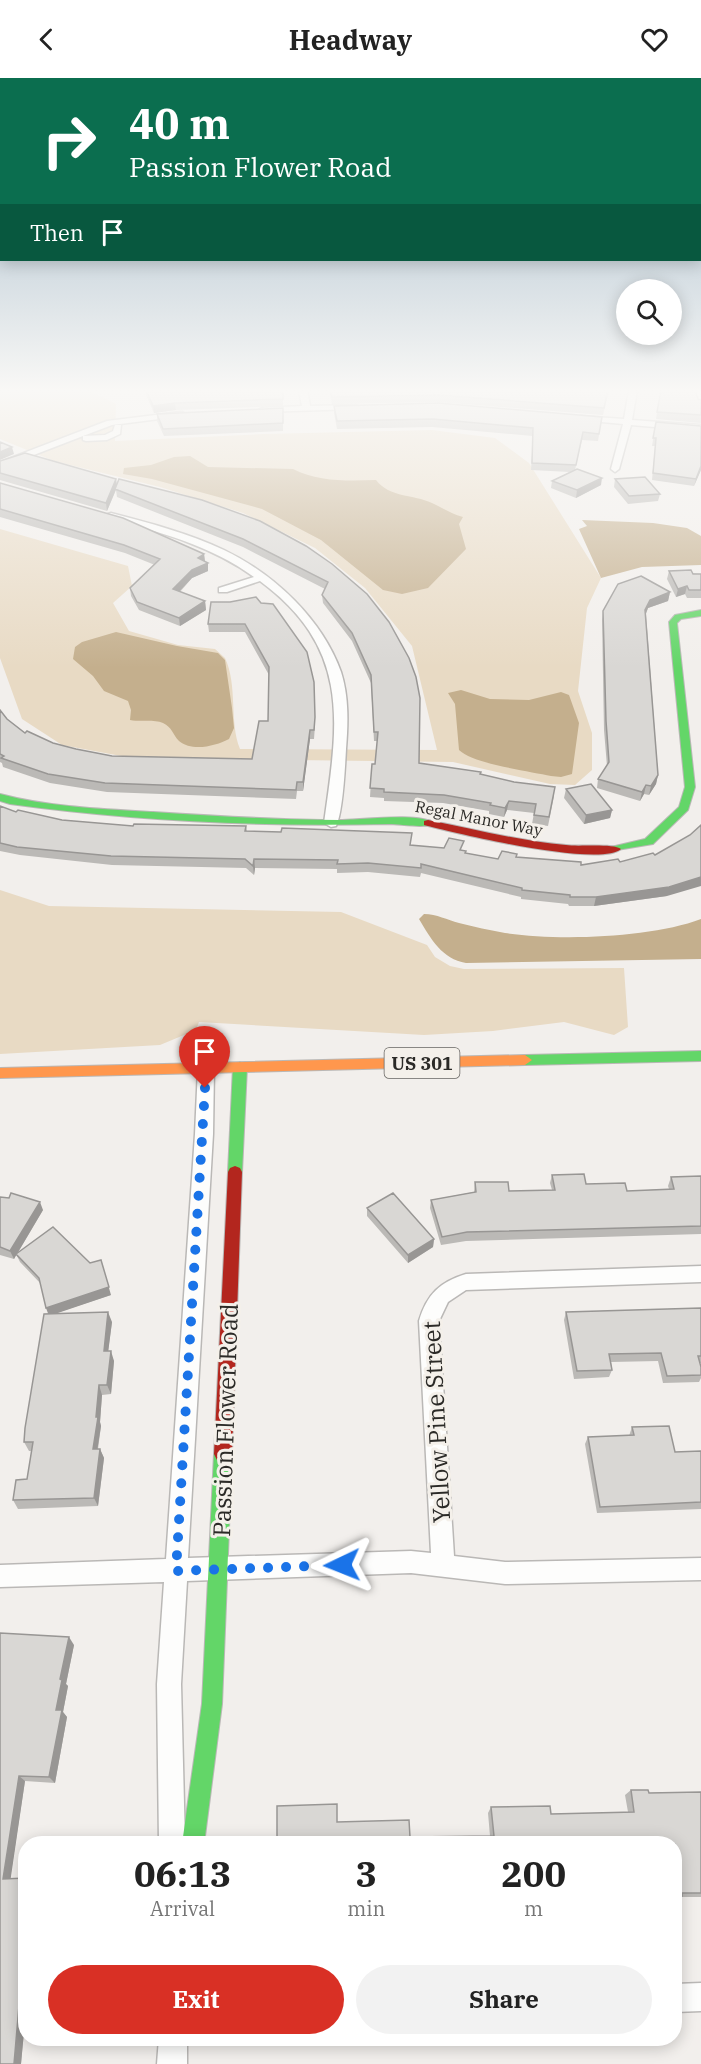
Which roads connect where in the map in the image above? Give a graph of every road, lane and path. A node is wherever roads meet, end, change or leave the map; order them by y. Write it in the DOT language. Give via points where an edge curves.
graph roads {
  1 [pos="98,513"];
  2 [pos="260,578"];
  3 [pos="223,590"];
  4 [pos="701,613"];
  5 [pos="695,781"];
  6 [pos="0,797"];
  7 [pos="332,823"];
  8 [pos="701,1056"];
  9 [pos="240,1067"];
  10 [pos="206,1068"];
  11 [pos="0,1073"];
  12 [pos="701,1274"];
  13 [pos="443,1565"];
  14 [pos="219,1569"];
  15 [pos="701,1569"];
  16 [pos="176,1571"];
  17 [pos="0,1576"];
  18 [pos="172,1836"];
  19 [pos="194,1836"];
  20 [pos="701,1997"];
  21 [pos="682,1998"];
  22 [pos="173,2046"];
  23 [pos="172,2064"];
  1 -- 2 [label="street" via="200,543"];
  2 -- 3 [label="street"];
  2 -- 7 [label="street" via="306,619 333,667 341,700"];
  4 -- 5 [label="street, Regal Manor Way" via="678,616 673,622"];
  5 -- 7 [label="street, Regal Manor Way" via="684,808 660,834 650,842 626,848 593,851 526,845 414,821"];
  6 -- 7 [label="street, Regal Manor Way" via="75,810"];
  8 -- 9 [label="street, US 301"];
  9 -- 10 [label="street, US 301"];
  9 -- 14 [label="street, Passion Flower Road"];
  10 -- 11 [label="street, US 301"];
  10 -- 16 [label="street, Passion Flower Road"];
  12 -- 13 [label="street, Yellow Pine Street" via="466,1282 437,1298 429,1320"];
  13 -- 14 [label="street" via="411,1562"];
  13 -- 15 [label="street" via="505,1573"];
  14 -- 16 [label="street"];
  14 -- 19 [label="street, Passion Flower Road" via="212,1704"];
  16 -- 17 [label="street"];
  16 -- 18 [label="street, Passion Flower Road" via="169,1684"];
  20 -- 21 [label="street"];
  22 -- 23 [label="street"];
}
